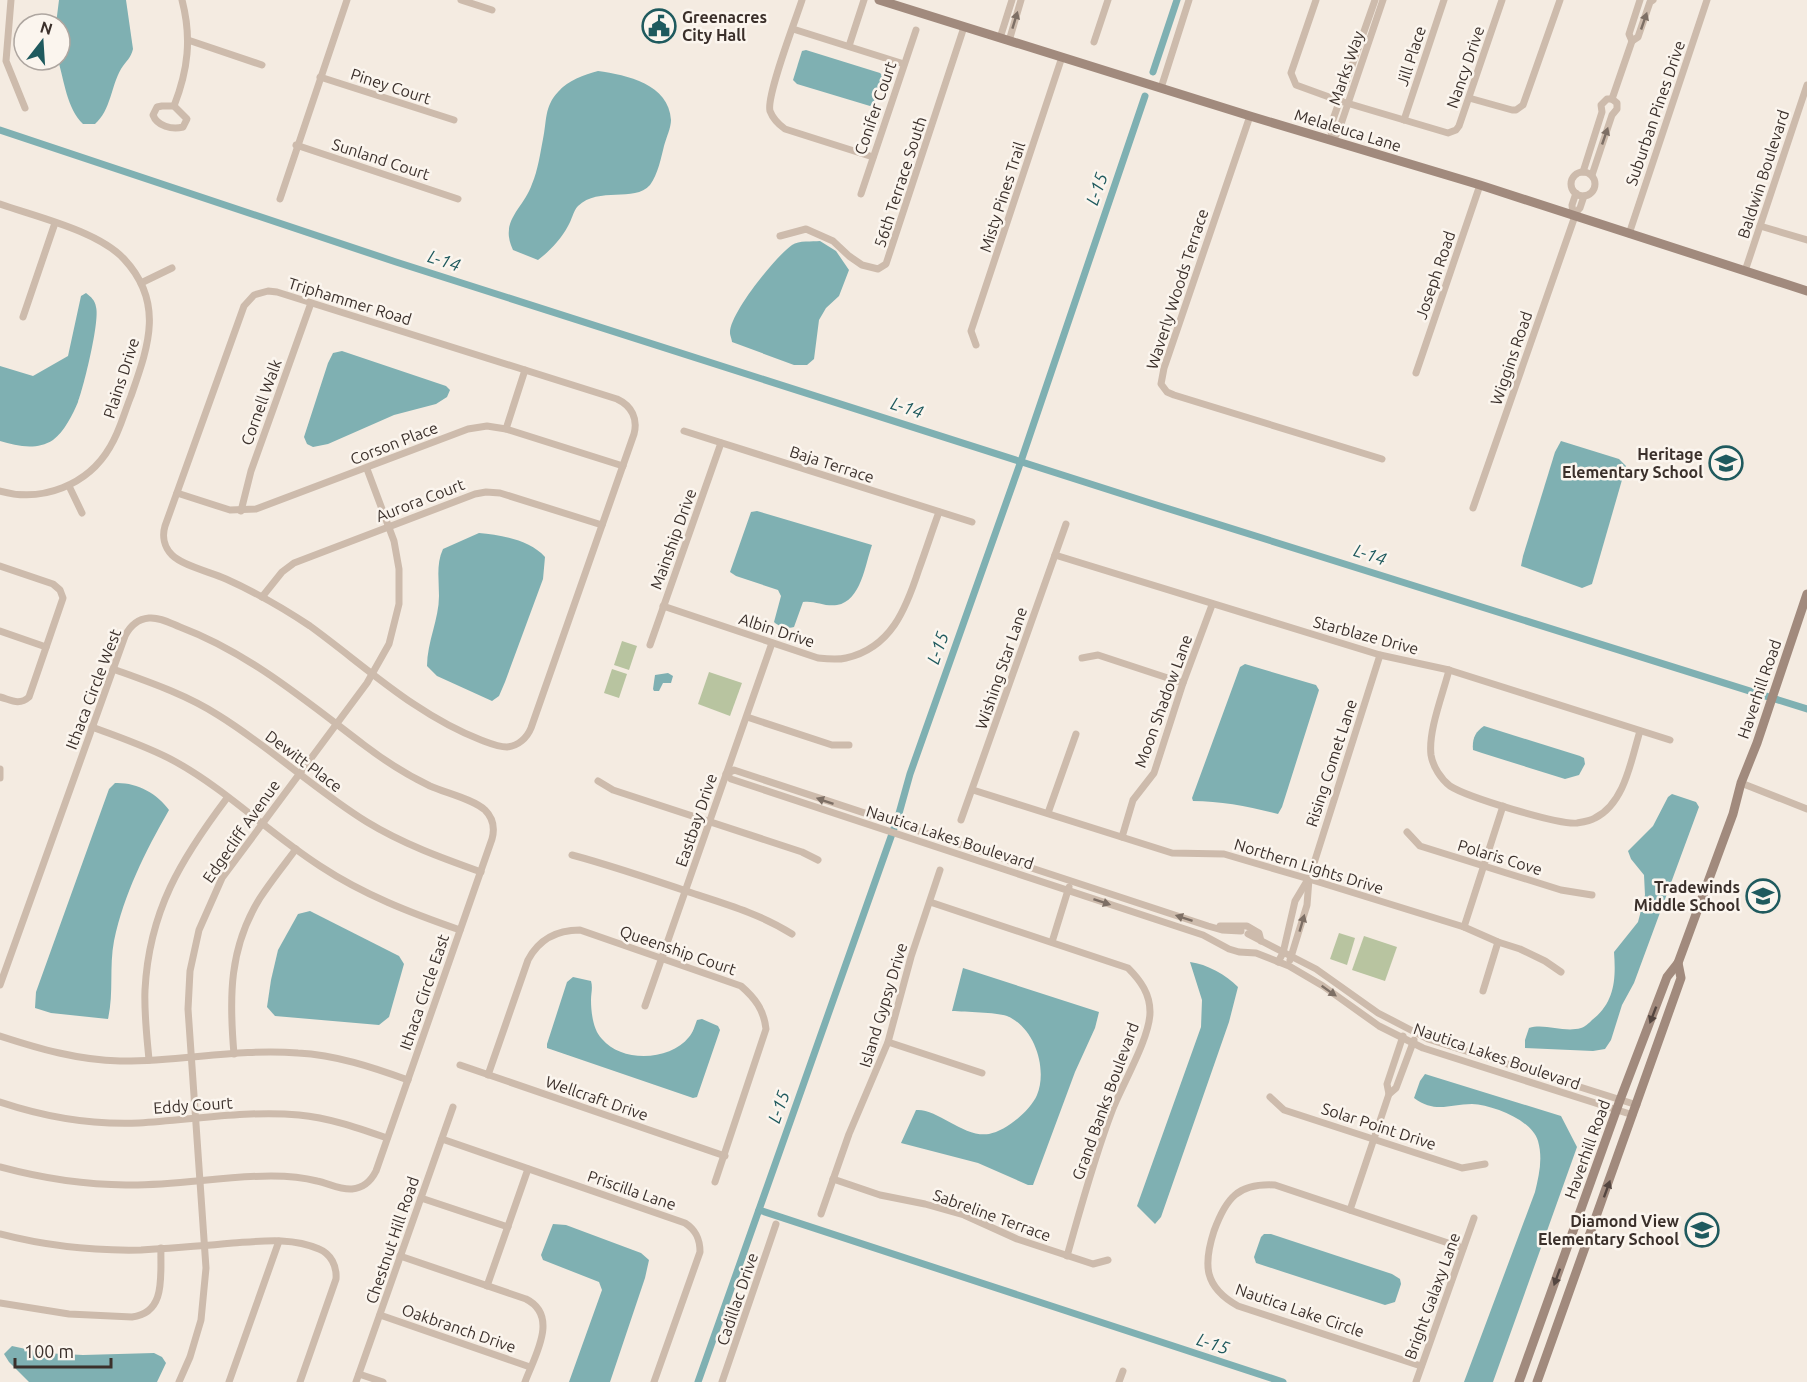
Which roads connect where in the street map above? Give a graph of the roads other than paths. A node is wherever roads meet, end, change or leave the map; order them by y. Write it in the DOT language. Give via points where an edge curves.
graph roads {
  1 [pos="11,0"];
  2 [pos="182,0"];
  3 [pos="347,0"];
  4 [pos="461,0"];
  5 [pos="802,0"];
  6 [pos="864,0"];
  7 [pos="879,0"];
  8 [pos="1012,0"];
  9 [pos="1022,0"];
  10 [pos="1108,0"];
  11 [pos="1189,0"];
  12 [pos="1316,0"];
  13 [pos="1375,0"];
  14 [pos="1383,0"];
  15 [pos="1444,0"];
  16 [pos="1502,0"];
  17 [pos="1560,0"];
  18 [pos="1640,0"];
  19 [pos="1653,0"];
  20 [pos="1707,0"];
  21 [pos="492,10"];
  22 [pos="1374,15"];
  23 [pos="964,27"];
  24 [pos="793,29"];
  25 [pos="916,30"];
  26 [pos="188,40"];
  27 [pos="1005,40"];
  28 [pos="1632,41"];
  29 [pos="1094,42"];
  30 [pos="849,46"];
  31 [pos="1062,57"];
  32 [pos="3,59"];
  33 [pos="904,64"];
  34 [pos="262,65"];
  35 [pos="320,77"];
  36 [pos="1807,85"];
  37 [pos="1161,88"];
  38 [pos="1468,98"];
  39 [pos="1612,99"];
  40 [pos="1340,101"];
  41 [pos="1348,104"];
  42 [pos="174,106"];
  43 [pos="25,108"];
  44 [pos="1250,116"];
  45 [pos="454,120"];
  46 [pos="1404,120"];
  47 [pos="1333,140"];
  48 [pos="296,145"];
  49 [pos="873,156"];
  50 [pos="1583,172"];
  51 [pos="1592,176"];
  52 [pos="1480,185"];
  53 [pos="861,194"];
  54 [pos="1576,194"];
  55 [pos="1584,196"];
  56 [pos="280,199"];
  57 [pos="458,199"];
  58 [pos="0,204"];
  59 [pos="1574,216"];
  60 [pos="55,223"];
  61 [pos="1760,226"];
  62 [pos="1629,234"];
  63 [pos="780,236"];
  64 [pos="1807,240"];
  65 [pos="172,268"];
  66 [pos="1745,271"];
  67 [pos="141,283"];
  68 [pos="1807,291"];
  69 [pos="311,303"];
  70 [pos="23,317"];
  71 [pos="976,345"];
  72 [pos="525,370"];
  73 [pos="1416,373"];
  74 [pos="506,429"];
  75 [pos="684,431"];
  76 [pos="721,443"];
  77 [pos="1382,459"];
  78 [pos="623,466"];
  79 [pos="367,469"];
  80 [pos="69,486"];
  81 [pos="0,491"];
  82 [pos="177,493"];
  83 [pos="1473,508"];
  84 [pos="241,511"];
  85 [pos="939,512"];
  86 [pos="82,513"];
  87 [pos="972,522"];
  88 [pos="1066,524"];
  89 [pos="602,525"];
  90 [pos="389,526"];
  91 [pos="1055,555"];
  92 [pos="0,566"];
  93 [pos="1807,594"];
  94 [pos="262,597"];
  95 [pos="1212,605"];
  96 [pos="663,606"];
  97 [pos="0,632"];
  98 [pos="772,643"];
  99 [pos="650,645"];
  100 [pos="46,647"];
  101 [pos="1380,655"];
  102 [pos="1082,658"];
  103 [pos="113,669"];
  104 [pos="1449,670"];
  105 [pos="373,674"];
  106 [pos="1183,683"];
  107 [pos="0,697"];
  108 [pos="747,717"];
  109 [pos="336,724"];
  110 [pos="92,727"];
  111 [pos="1640,731"];
  112 [pos="1076,734"];
  113 [pos="1670,740"];
  114 [pos="849,745"];
  115 [pos="0,769"];
  116 [pos="299,774"];
  117 [pos="726,774"];
  118 [pos="0,778"];
  119 [pos="598,781"];
  120 [pos="1741,783"];
  121 [pos="973,790"];
  122 [pos="227,798"];
  123 [pos="1503,806"];
  124 [pos="1807,809"];
  125 [pos="1048,813"];
  126 [pos="961,820"];
  127 [pos="710,822"];
  128 [pos="261,823"];
  129 [pos="879,823"];
  130 [pos="1407,832"];
  131 [pos="1122,837"];
  132 [pos="296,849"];
  133 [pos="572,855"];
  134 [pos="818,860"];
  135 [pos="1483,866"];
  136 [pos="940,870"];
  137 [pos="481,872"];
  138 [pos="1309,879"];
  139 [pos="1071,881"];
  140 [pos="1068,890"];
  141 [pos="686,891"];
  142 [pos="1592,895"];
  143 [pos="930,902"];
  144 [pos="1210,927"];
  145 [pos="1464,927"];
  146 [pos="460,930"];
  147 [pos="792,934"];
  148 [pos="1261,941"];
  149 [pos="1052,942"];
  150 [pos="1498,942"];
  151 [pos="1283,953"];
  152 [pos="1291,957"];
  153 [pos="662,958"];
  154 [pos="1278,962"];
  155 [pos="1678,963"];
  156 [pos="1288,966"];
  157 [pos="1561,972"];
  158 [pos="0,985"];
  159 [pos="1483,991"];
  160 [pos="645,1006"];
  161 [pos="1406,1028"];
  162 [pos="1416,1033"];
  163 [pos="0,1036"];
  164 [pos="1402,1038"];
  165 [pos="888,1042"];
  166 [pos="1413,1043"];
  167 [pos="234,1054"];
  168 [pos="191,1057"];
  169 [pos="148,1060"];
  170 [pos="460,1065"];
  171 [pos="982,1073"];
  172 [pos="488,1076"];
  173 [pos="408,1080"];
  174 [pos="1389,1094"];
  175 [pos="1270,1097"];
  176 [pos="1620,1100"];
  177 [pos="0,1102"];
  178 [pos="1637,1105"];
  179 [pos="453,1107"];
  180 [pos="1617,1110"];
  181 [pos="1634,1115"];
  182 [pos="195,1119"];
  183 [pos="387,1138"];
  184 [pos="1374,1138"];
  185 [pos="442,1139"];
  186 [pos="724,1156"];
  187 [pos="1485,1164"];
  188 [pos="0,1167"];
  189 [pos="528,1169"];
  190 [pos="833,1179"];
  191 [pos="200,1181"];
  192 [pos="715,1182"];
  193 [pos="421,1198"];
  194 [pos="1350,1210"];
  195 [pos="821,1214"];
  196 [pos="1474,1218"];
  197 [pos="776,1224"];
  198 [pos="508,1227"];
  199 [pos="0,1234"];
  200 [pos="279,1241"];
  201 [pos="204,1245"];
  202 [pos="161,1248"];
  203 [pos="1463,1248"];
  204 [pos="400,1256"];
  205 [pos="1067,1256"];
  206 [pos="1107,1260"];
  207 [pos="487,1286"];
  208 [pos="0,1303"];
  209 [pos="380,1315"];
  210 [pos="1421,1366"];
  211 [pos="530,1367"];
  212 [pos="1123,1371"];
  213 [pos="359,1374"];
  214 [pos="179,1382"];
  215 [pos="229,1382"];
  216 [pos="300,1382"];
  217 [pos="356,1382"];
  218 [pos="383,1382"];
  219 [pos="525,1382"];
  220 [pos="654,1382"];
  221 [pos="722,1382"];
  222 [pos="1119,1382"];
  223 [pos="1416,1382"];
  224 [pos="1519,1382"];
  225 [pos="1538,1382"];
  1 -- 32 [label="street"];
  2 -- 26 [label="street"];
  3 -- 35 [label="street"];
  4 -- 21 [label="street"];
  5 -- 24 [label="street"];
  6 -- 30 [label="street"];
  7 -- 23 [label="street, Melaleuca Lane"];
  8 -- 27 [label="street"];
  27 -- 9 [label="street, one-way"];
  10 -- 29 [label="street"];
  11 -- 37 [label="street"];
  12 -- 40 [label="street" via="1291,74 1296,85"];
  13 -- 22 [label="street, Marks Way"];
  14 -- 22 [label="street, Marks Way"];
  15 -- 46 [label="street, Jill Place"];
  16 -- 38 [label="street, Nancy Drive"];
  17 -- 38 [label="street" via="1523,105 1512,110"];
  18 -- 28 [label="street" via="1629,34"];
  28 -- 19 [label="street, one-way" via="1638,37"];
  20 -- 62 [label="street, Suburban Pines Drive"];
  22 -- 40 [label="street, Marks Way"];
  22 -- 41 [label="street, Marks Way"];
  23 -- 27 [label="street, Melaleuca Lane"];
  23 -- 63 [label="street, 56th Terrace South" via="886,264 878,269 862,265 833,241 806,230"];
  24 -- 30 [label="street"];
  24 -- 49 [label="street" via="771,95 771,112 777,123"];
  25 -- 33 [label="street, Conifer Court"];
  26 -- 34 [label="street"];
  26 -- 42 [label="street" via="186,69"];
  27 -- 31 [label="street, Melaleuca Lane"];
  28 -- 39 [label="street"];
  30 -- 33 [label="street"];
  31 -- 37 [label="street, Melaleuca Lane"];
  31 -- 71 [label="street, Misty Pines Trail" via="971,331"];
  32 -- 43 [label="street"];
  33 -- 49 [label="street, Conifer Court"];
  35 -- 45 [label="street, Piney Court"];
  35 -- 48 [label="street"];
  36 -- 61 [label="street, Baldwin Boulevard"];
  37 -- 44 [label="street, Melaleuca Lane"];
  38 -- 46 [label="street, Nancy Drive" via="1459,126 1452,132"];
  39 -- 50 [label="street" via="1601,105"];
  51 -- 39 [label="street, one-way" via="1617,109"];
  40 -- 41 [label="street"];
  40 -- 47 [label="street, Marks Way" via="1330,128"];
  41 -- 46 [label="street"];
  41 -- 47 [label="street, Marks Way"];
  42 -- 42 [label="street" via="187,119 183,127 166,126 154,119 157,107"];
  44 -- 47 [label="street, Melaleuca Lane"];
  44 -- 77 [label="street, Waverly Woods Terrace" via="1161,384 1174,395"];
  47 -- 52 [label="street, Melaleuca Lane"];
  48 -- 56 [label="street"];
  48 -- 57 [label="street, Sunland Court"];
  49 -- 53 [label="street, Conifer Court"];
  50 -- 51 [label="street"];
  50 -- 54 [label="street" via="1572,179"];
  51 -- 55 [label="street" via="1595,186"];
  52 -- 59 [label="street, Melaleuca Lane"];
  52 -- 73 [label="street, Joseph Road"];
  54 -- 55 [label="street"];
  54 -- 59 [label="street"];
  55 -- 59 [label="street"];
  58 -- 60 [label="street, Plains Drive"];
  59 -- 62 [label="street, Melaleuca Lane"];
  59 -- 83 [label="street, Wiggins Road"];
  60 -- 67 [label="street, Plains Drive" via="114,249"];
  60 -- 70 [label="street"];
  61 -- 64 [label="street"];
  61 -- 66 [label="street, Baldwin Boulevard"];
  62 -- 66 [label="street, Melaleuca Lane"];
  65 -- 67 [label="street"];
  66 -- 68 [label="street, Melaleuca Lane"];
  67 -- 80 [label="street, Plains Drive" via="150,323 146,354 110,448 93,469"];
  69 -- 72 [label="street, Triphammer Road"];
  69 -- 82 [label="street, Triphammer Road" via="267,291 247,302"];
  69 -- 84 [label="street, Cornell Walk" via="251,471"];
  72 -- 74 [label="street"];
  72 -- 78 [label="street, Triphammer Road" via="626,404 636,425"];
  74 -- 78 [label="street, Corson Place"];
  74 -- 79 [label="street, Corson Place" via="478,427"];
  75 -- 76 [label="street, Baja Terrace"];
  76 -- 85 [label="street, Baja Terrace"];
  76 -- 96 [label="street, Mainship Drive"];
  78 -- 89 [label="street, Triphammer Road"];
  79 -- 84 [label="street, Corson Place" via="267,507"];
  79 -- 90 [label="street, Edgecliff Avenue"];
  80 -- 81 [label="street, Plains Drive" via="36,495"];
  80 -- 86 [label="street"];
  82 -- 84 [label="street, Corson Place" via="219,508"];
  82 -- 94 [label="street, Triphammer Road" via="164,530 170,553"];
  85 -- 87 [label="street, Baja Terrace"];
  85 -- 98 [label="street, Albin Drive" via="908,601 898,622 876,645 843,659 818,658"];
  88 -- 91 [label="street, Wishing Star Lane"];
  89 -- 90 [label="street, Aurora Court" via="486,492"];
  89 -- 105 [label="street, Triphammer Road" via="531,728 519,743 501,746 451,727"];
  90 -- 94 [label="street, Aurora Court" via="289,565"];
  90 -- 105 [label="street, Edgecliff Avenue" via="399,569 399,604 389,644"];
  91 -- 95 [label="street, Starblaze Drive"];
  91 -- 121 [label="street, Wishing Star Lane"];
  92 -- 100 [label="street" via="60,590 63,598"];
  93 -- 120 [label="street, Haverhill Road"];
  94 -- 105 [label="street, Triphammer Road"];
  95 -- 101 [label="street, Starblaze Drive"];
  95 -- 106 [label="street, Moon Shadow Lane"];
  96 -- 98 [label="street, Albin Drive"];
  96 -- 99 [label="street, Mainship Drive"];
  97 -- 100 [label="street"];
  98 -- 108 [label="street, Eastbay Drive"];
  100 -- 107 [label="street" via="29,697 16,702"];
  101 -- 104 [label="street, Starblaze Drive"];
  101 -- 138 [label="street, Rising Comet Lane"];
  102 -- 106 [label="street" via="1098,655"];
  103 -- 109 [label="street, Ithaca Circle West" via="130,628 141,620 156,618 240,656"];
  103 -- 110 [label="street, Ithaca Circle West"];
  103 -- 116 [label="street, Dewitt Place" via="197,703 237,727"];
  104 -- 111 [label="street, Starblaze Drive"];
  104 -- 123 [label="street" via="1431,739 1437,773 1449,785"];
  105 -- 109 [label="street, Edgecliff Avenue"];
  106 -- 131 [label="street, Moon Shadow Lane" via="1154,773 1133,800"];
  108 -- 114 [label="street" via="832,745"];
  108 -- 117 [label="street, Eastbay Drive"];
  109 -- 116 [label="street, Edgecliff Avenue"];
  109 -- 137 [label="street, Ithaca Circle East" via="410,775 487,812 494,834"];
  110 -- 122 [label="street" via="159,753"];
  110 -- 158 [label="street, Ithaca Circle West"];
  111 -- 113 [label="street, Starblaze Drive"];
  111 -- 123 [label="street" via="1619,794 1594,819 1558,821"];
  112 -- 125 [label="street"];
  115 -- 118 [label="street"];
  116 -- 128 [label="street, Edgecliff Avenue"];
  116 -- 137 [label="street, Dewitt Place" via="390,835"];
  117 -- 127 [label="street, Eastbay Drive"];
  117 -- 129 [label="street, Nautica Lakes Boulevard" via="734,770"];
  119 -- 127 [label="street" via="613,790"];
  120 -- 124 [label="street"];
  120 -- 155 [label="street, Haverhill Road" via="1734,814"];
  121 -- 125 [label="street, Northern Lights Drive"];
  121 -- 126 [label="street, Wishing Star Lane"];
  122 -- 128 [label="street"];
  122 -- 169 [label="street" via="177,872 155,929 145,991"];
  123 -- 135 [label="street"];
  125 -- 131 [label="street, Northern Lights Drive"];
  127 -- 134 [label="street"];
  127 -- 141 [label="street, Eastbay Drive"];
  128 -- 132 [label="street"];
  128 -- 168 [label="street, Edgecliff Avenue" via="222,878 199,930 188,990"];
  129 -- 139 [label="street, Nautica Lakes Boulevard" via="910,829"];
  129 -- 140 [label="street, Nautica Lakes Boulevard" via="907,837"];
  130 -- 135 [label="street, Polaris Cove" via="1420,846"];
  131 -- 138 [label="street, Northern Lights Drive" via="1172,853 1224,854"];
  132 -- 146 [label="street" via="365,892"];
  132 -- 167 [label="street" via="259,900 238,947 231,985"];
  133 -- 141 [label="street"];
  135 -- 142 [label="street, Polaris Cove" via="1561,890"];
  135 -- 145 [label="street"];
  136 -- 143 [label="street, Island Gypsy Drive"];
  137 -- 146 [label="street, Ithaca Circle East"];
  138 -- 145 [label="street, Northern Lights Drive"];
  138 -- 151 [label="street, Rising Comet Lane" via="1296,901"];
  152 -- 138 [label="street, Rising Comet Lane, one-way" via="1307,905"];
  139 -- 140 [label="street"];
  144 -- 139 [label="street, Nautica Lakes Boulevard, one-way"];
  140 -- 149 [label="street"];
  140 -- 154 [label="street, Nautica Lakes Boulevard, one-way" via="1203,935 1229,949 1257,953"];
  141 -- 147 [label="street" via="754,914"];
  141 -- 153 [label="street, Eastbay Drive"];
  143 -- 149 [label="street, Grand Banks Boulevard"];
  143 -- 165 [label="street, Island Gypsy Drive"];
  144 -- 148 [label="street, Nautica Lakes Boulevard" via="1245,932"];
  144 -- 148 [label="street, Nautica Lakes Boulevard" via="1247,927 1259,933"];
  145 -- 150 [label="street, Northern Lights Drive"];
  146 -- 173 [label="street, Ithaca Circle East"];
  148 -- 151 [label="street, Nautica Lakes Boulevard"];
  149 -- 205 [label="street, Grand Banks Boulevard" via="1128,969 1146,990 1150,1014 1148,1030 1095,1158"];
  150 -- 157 [label="street, Northern Lights Drive" via="1537,957"];
  150 -- 159 [label="street"];
  151 -- 152 [label="street, Nautica Lakes Boulevard"];
  151 -- 154 [label="street, Rising Comet Lane"];
  152 -- 156 [label="street, Rising Comet Lane"];
  152 -- 161 [label="street, Nautica Lakes Boulevard"];
  153 -- 160 [label="street, Eastbay Drive"];
  153 -- 172 [label="street, Queenship Court" via="580,930 549,936 528,960"];
  153 -- 186 [label="street, Queenship Court" via="741,986 752,995 765,1019 764,1038"];
  154 -- 156 [label="street, Nautica Lakes Boulevard"];
  155 -- 176 [label="street, Haverhill Road, one-way" via="1667,977"];
  155 -- 178 [label="street, Haverhill Road" via="1681,978"];
  156 -- 164 [label="street, Nautica Lakes Boulevard, one-way"];
  161 -- 162 [label="street, Nautica Lakes Boulevard"];
  161 -- 164 [label="street"];
  162 -- 166 [label="street"];
  162 -- 176 [label="street, Nautica Lakes Boulevard"];
  163 -- 169 [label="street" via="79,1058"];
  164 -- 166 [label="street, Nautica Lakes Boulevard"];
  164 -- 174 [label="street" via="1387,1084"];
  165 -- 171 [label="street"];
  165 -- 190 [label="street, Island Gypsy Drive"];
  166 -- 174 [label="street" via="1396,1088"];
  166 -- 180 [label="street, Nautica Lakes Boulevard"];
  167 -- 168 [label="street"];
  167 -- 173 [label="street" via="319,1055 366,1065"];
  168 -- 169 [label="street"];
  168 -- 182 [label="street, Edgecliff Avenue"];
  170 -- 172 [label="street, Wellcraft Drive"];
  172 -- 186 [label="street, Wellcraft Drive"];
  173 -- 183 [label="street, Ithaca Circle East"];
  174 -- 184 [label="street"];
  175 -- 184 [label="street, Solar Point Drive" via="1284,1110"];
  176 -- 178 [label="street, Nautica Lakes Boulevard"];
  176 -- 180 [label="street, Haverhill Road"];
  177 -- 182 [label="street, Eddy Court" via="55,1117 88,1121"];
  178 -- 181 [label="street, Haverhill Road"];
  179 -- 185 [label="street, Chestnut Hill Road"];
  180 -- 181 [label="street, Nautica Lakes Boulevard"];
  180 -- 224 [label="street, Haverhill Road, one-way"];
  225 -- 181 [label="street, Haverhill Road, one-way"];
  182 -- 183 [label="street, Eddy Court" via="297,1115 330,1120"];
  182 -- 191 [label="street, Edgecliff Avenue"];
  183 -- 191 [label="street, Ithaca Circle East" via="374,1175 355,1189 286,1176"];
  184 -- 187 [label="street, Solar Point Drive" via="1462,1168"];
  184 -- 194 [label="street"];
  185 -- 189 [label="street, Priscilla Lane"];
  185 -- 193 [label="street, Chestnut Hill Road"];
  186 -- 192 [label="street, Queenship Court"];
  188 -- 191 [label="street" via="49,1179 99,1185"];
  189 -- 198 [label="street"];
  189 -- 220 [label="street, Priscilla Lane" via="685,1223 696,1233 698,1256"];
  190 -- 195 [label="street, Island Gypsy Drive"];
  190 -- 205 [label="street, Sabreline Terrace" via="964,1215"];
  191 -- 201 [label="street, Edgecliff Avenue"];
  193 -- 198 [label="street"];
  193 -- 204 [label="street, Chestnut Hill Road"];
  194 -- 203 [label="street, Nautica Lake Circle"];
  194 -- 210 [label="street, Nautica Lake Circle" via="1275,1185 1244,1188 1222,1210 1207,1252 1207,1269 1213,1284 1223,1297 1238,1305"];
  196 -- 203 [label="street, Bright Galaxy Lane"];
  197 -- 221 [label="street, Cadillac Drive"];
  198 -- 207 [label="street"];
  199 -- 202 [label="street" via="87,1248"];
  200 -- 201 [label="street"];
  200 -- 215 [label="street"];
  200 -- 216 [label="street" via="322,1250 336,1269"];
  201 -- 202 [label="street"];
  201 -- 214 [label="street, Edgecliff Avenue" via="201,1320"];
  202 -- 208 [label="street" via="158,1298 142,1315 69,1314"];
  203 -- 210 [label="street, Bright Galaxy Lane"];
  204 -- 207 [label="street"];
  204 -- 209 [label="street, Chestnut Hill Road"];
  205 -- 206 [label="street, Sabreline Terrace" via="1093,1264"];
  207 -- 211 [label="street" via="526,1299 540,1312 543,1330"];
  209 -- 211 [label="street, Oakbranch Drive"];
  209 -- 213 [label="street, Chestnut Hill Road"];
  210 -- 223 [label="street, Bright Galaxy Lane"];
  211 -- 219 [label="street"];
  212 -- 222 [label="street"];
  213 -- 217 [label="street, Chestnut Hill Road"];
  213 -- 218 [label="street"];
}
